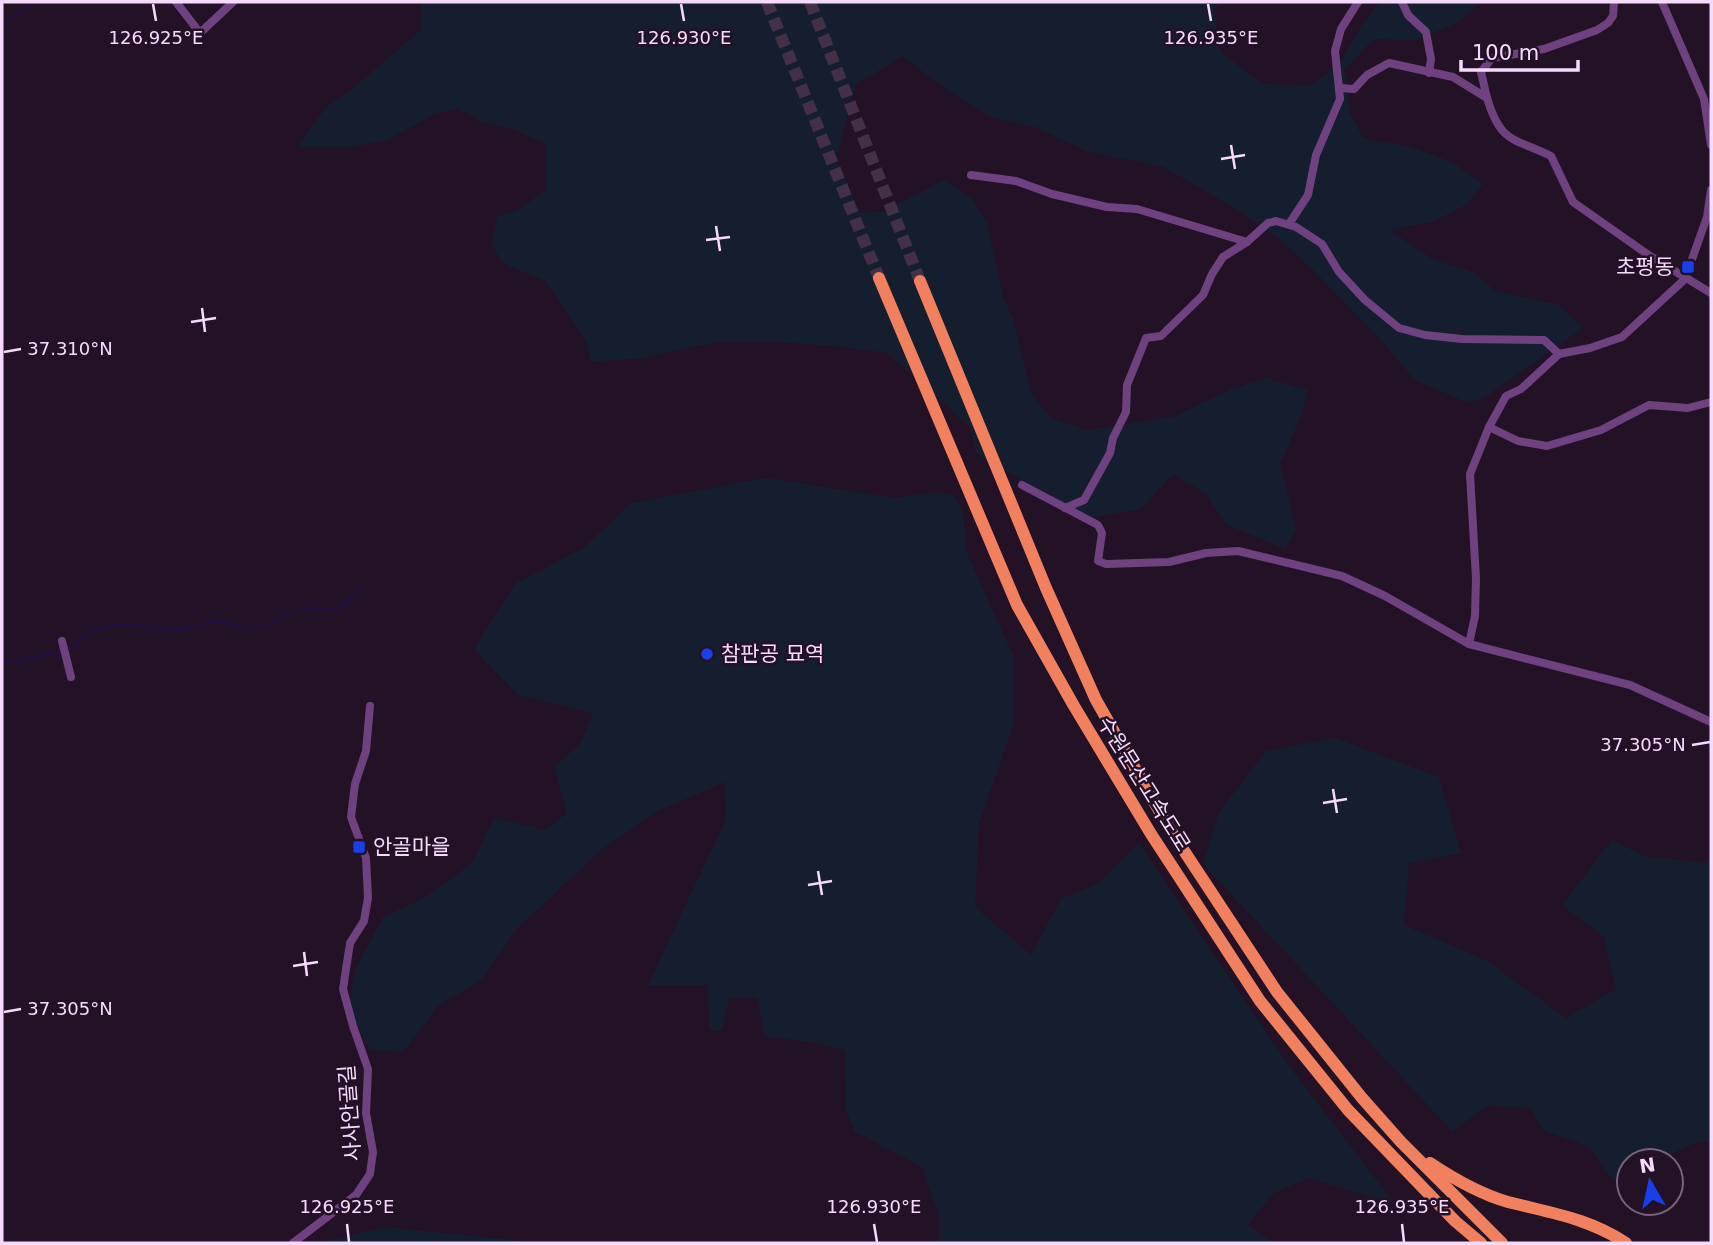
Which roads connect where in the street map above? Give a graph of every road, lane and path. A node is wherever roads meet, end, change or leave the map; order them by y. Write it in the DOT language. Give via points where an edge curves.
graph roads {
  1 [pos="176,2"];
  2 [pos="233,2"];
  3 [pos="1358,2"];
  4 [pos="1402,2"];
  5 [pos="1614,2"];
  6 [pos="1662,2"];
  7 [pos="1429,73"];
  8 [pos="1339,88"];
  9 [pos="1487,97"];
  10 [pos="1711,145"];
  11 [pos="971,175"];
  12 [pos="1711,190"];
  13 [pos="1289,224"];
  14 [pos="1247,242"];
  15 [pos="879,278"];
  16 [pos="1685,279"];
  17 [pos="920,281"];
  18 [pos="1711,293"];
  19 [pos="1559,354"];
  20 [pos="1711,402"];
  21 [pos="1489,427"];
  22 [pos="1022,485"];
  23 [pos="1065,508"];
  24 [pos="62,641"];
  25 [pos="1469,644"];
  26 [pos="71,677"];
  27 [pos="370,706"];
  28 [pos="1711,722"];
  29 [pos="1401,1142"];
  30 [pos="1455,1221"];
  31 [pos="293,1243"];
  32 [pos="1472,1243"];
  33 [pos="1481,1243"];
  34 [pos="1502,1243"];
  35 [pos="1626,1243"];
  1 -- 2 [label="street" via="200,33"];
  3 -- 8 [label="street" via="1341,29 1335,51"];
  4 -- 7 [label="street" via="1426,32"];
  5 -- 9 [label="street" via="1614,16 1597,30 1544,49 1492,58 1481,72"];
  6 -- 10 [label="street" via="1704,99"];
  7 -- 8 [label="street" via="1389,63 1354,89"];
  7 -- 9 [label="street" via="1453,77"];
  8 -- 13 [label="street" via="1340,99 1316,155 1308,195"];
  9 -- 16 [label="street" via="1495,123 1508,138 1551,156 1573,202"];
  11 -- 14 [label="street" via="1016,181 1107,207 1138,209"];
  12 -- 16 [label="street" via="1707,217"];
  13 -- 14 [label="street" via="1268,223"];
  13 -- 19 [label="street" via="1322,244 1339,272 1399,328 1462,339 1544,340"];
  14 -- 23 [label="street" via="1223,257 1203,295 1161,336 1146,338 1127,385 1126,412 1110,453 1084,500"];
  15 -- 30 [label="highway, 수원문산고속도로" via="1017,605 1123,788 1260,1001 1348,1110"];
  16 -- 18 [label="street"];
  16 -- 19 [label="street" via="1622,337"];
  17 -- 29 [label="highway, 수원문산고속도로" via="1096,700 1169,828 1278,992"];
  19 -- 21 [label="street" via="1521,389 1506,396"];
  20 -- 21 [label="street" via="1688,408 1649,405 1601,430 1547,446 1518,441"];
  21 -- 25 [label="street" via="1470,474 1476,578"];
  22 -- 23 [label="street"];
  23 -- 25 [label="street" via="1098,525 1102,533 1098,561 1106,564 1169,562 1238,551 1342,576"];
  24 -- 26 [label="street"];
  25 -- 28 [label="street" via="1630,685"];
  27 -- 31 [label="street, 사사안골길" via="366,751 351,817 366,858 369,898 364,921 350,943 343,989 368,1069 370,1174 356,1195"];
  29 -- 34 [label="highway, 수원문산고속도로"];
  29 -- 35 [label="highway" via="1479,1191 1577,1218"];
  30 -- 32 [label="highway"];
  30 -- 33 [label="highway, 수원문산고속도로"];
}
